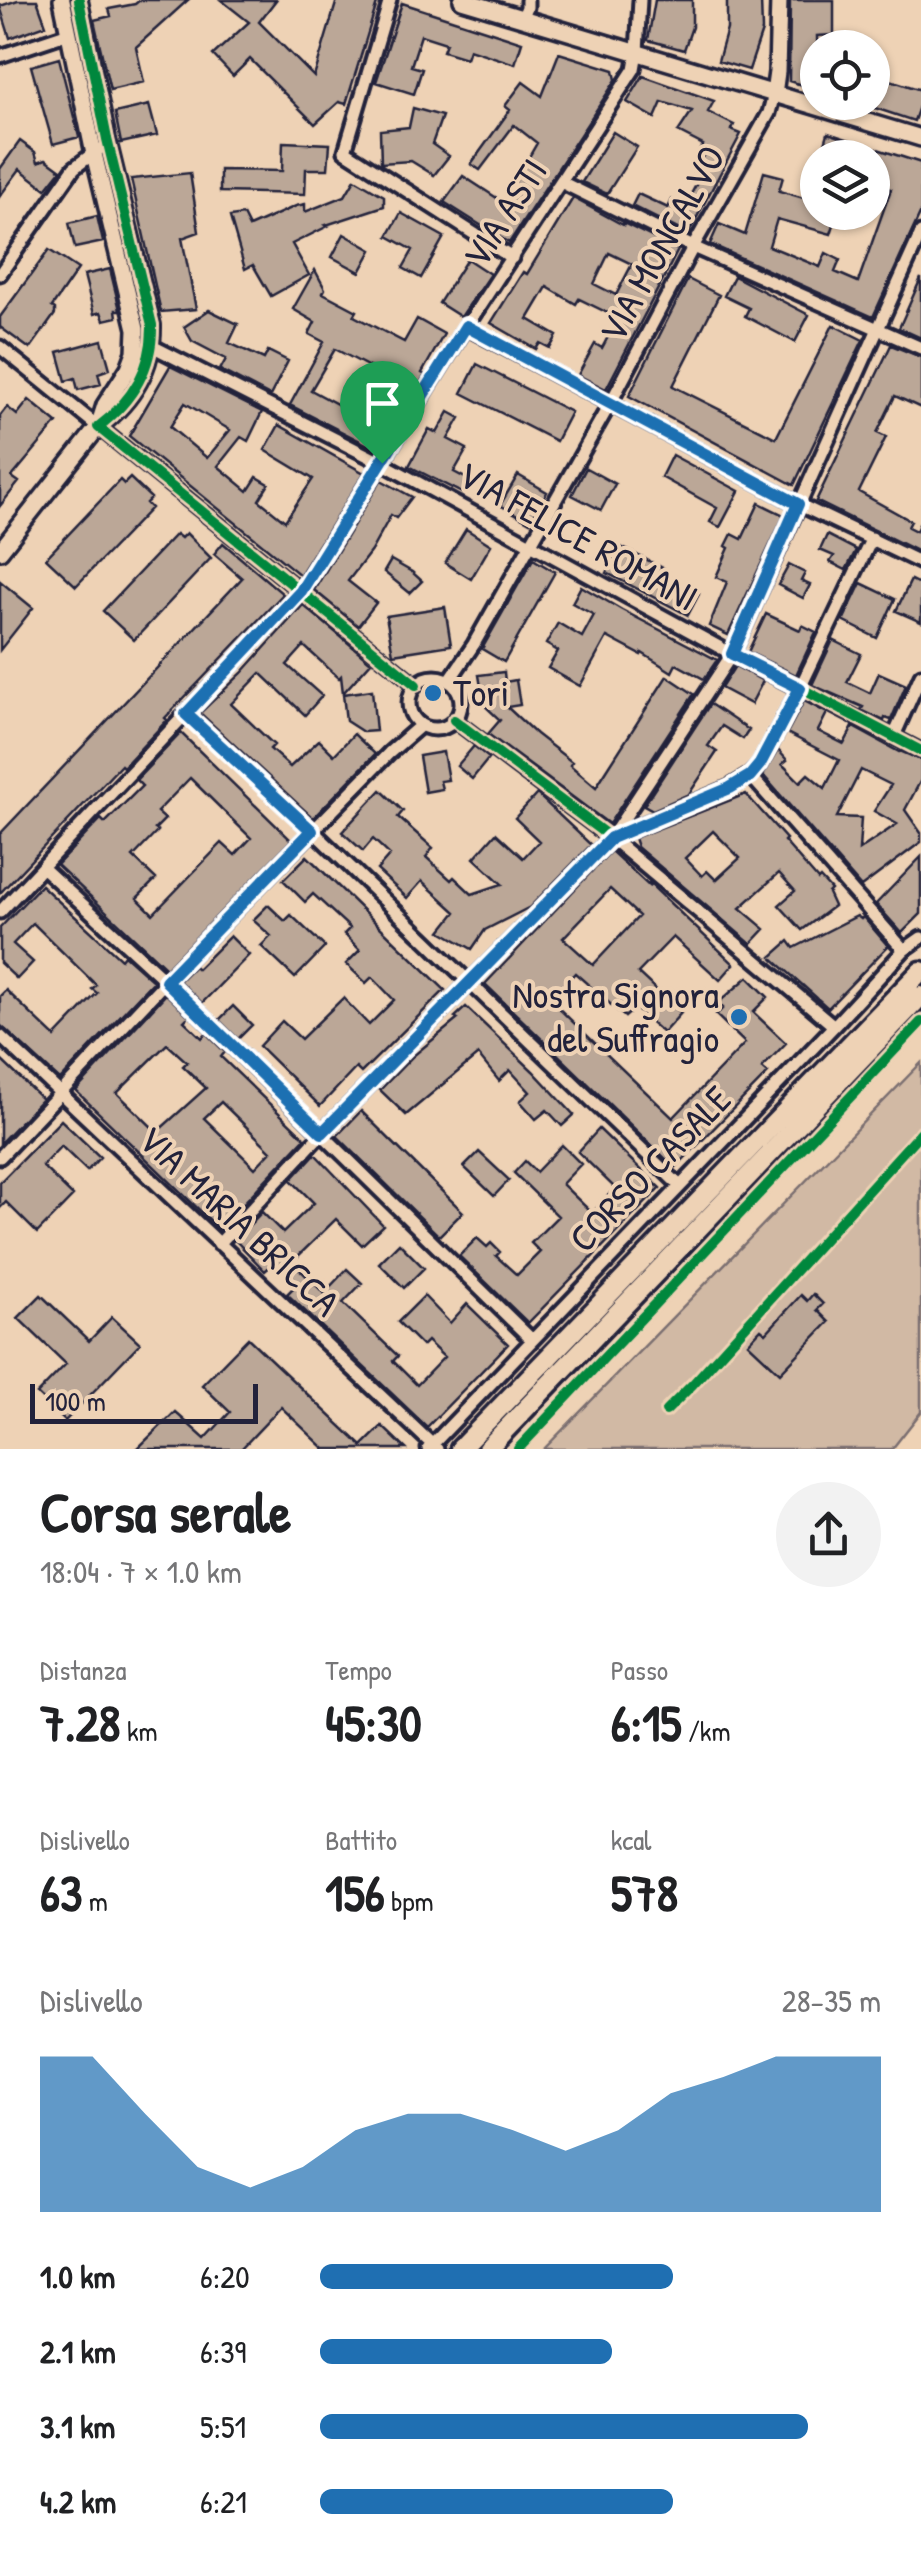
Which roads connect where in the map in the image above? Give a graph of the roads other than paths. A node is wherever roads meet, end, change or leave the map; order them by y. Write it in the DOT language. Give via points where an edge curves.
graph roads {
  1 [pos="62,0"];
  2 [pos="78,0"];
  3 [pos="390,0"];
  4 [pos="462,0"];
  5 [pos="527,0"];
  6 [pos="640,0"];
  7 [pos="779,0"];
  8 [pos="522,19"];
  9 [pos="69,33"];
  10 [pos="637,52"];
  11 [pos="0,56"];
  12 [pos="774,94"];
  13 [pos="921,138"];
  14 [pos="107,139"];
  15 [pos="94,154"];
  16 [pos="561,182"];
  17 [pos="921,232"];
  18 [pos="694,246"];
  19 [pos="512,258"];
  20 [pos="0,274"];
  21 [pos="466,326"];
  22 [pos="878,329"];
  23 [pos="152,346"];
  24 [pos="0,347"];
  25 [pos="921,348"];
  26 [pos="611,402"];
  27 [pos="98,427"];
  28 [pos="382,463"];
  29 [pos="798,504"];
  30 [pos="872,538"];
  31 [pos="529,544"];
  32 [pos="0,551"];
  33 [pos="921,563"];
  34 [pos="301,591"];
  35 [pos="732,654"];
  36 [pos="921,675"];
  37 [pos="449,681"];
  38 [pos="416,685"];
  39 [pos="800,688"];
  40 [pos="186,714"];
  41 [pos="454,720"];
  42 [pos="421,725"];
  43 [pos="894,736"];
  44 [pos="921,751"];
  45 [pos="750,776"];
  46 [pos="312,831"];
  47 [pos="611,838"];
  48 [pos="42,867"];
  49 [pos="0,912"];
  50 [pos="921,941"];
  51 [pos="904,950"];
  52 [pos="921,971"];
  53 [pos="166,981"];
  54 [pos="470,984"];
  55 [pos="921,996"];
  56 [pos="834,1026"];
  57 [pos="0,1036"];
  58 [pos="60,1094"];
  59 [pos="322,1133"];
  60 [pos="0,1157"];
  61 [pos="680,1186"];
  62 [pos="220,1244"];
  63 [pos="531,1339"];
  64 [pos="432,1448"];
  65 [pos="460,1449"];
  66 [pos="487,1449"];
  1 -- 9 [label="street"];
  2 -- 14 [label="street"];
  3 -- 19 [label="street" via="345,152"];
  4 -- 8 [label="street"];
  5 -- 8 [label="street"];
  6 -- 10 [label="street"];
  7 -- 12 [label="street"];
  8 -- 10 [label="street"];
  9 -- 11 [label="street"];
  9 -- 15 [label="street"];
  10 -- 12 [label="street"];
  10 -- 16 [label="street, VIA ASTI" via="634,68"];
  12 -- 13 [label="street"];
  12 -- 18 [label="street, VIA MONCALVO"];
  14 -- 15 [label="street"];
  14 -- 23 [label="street"];
  15 -- 20 [label="street" via="74,168"];
  15 -- 27 [label="street" via="136,330 130,368 104,405"];
  16 -- 18 [label="street"];
  16 -- 19 [label="street, VIA ASTI"];
  17 -- 22 [label="street"];
  18 -- 22 [label="street"];
  18 -- 26 [label="street, VIA MONCALVO"];
  19 -- 21 [label="street, VIA ASTI"];
  21 -- 26 [label="street"];
  21 -- 28 [label="street, VIA ASTI"];
  22 -- 25 [label="street"];
  22 -- 29 [label="street"];
  23 -- 27 [label="street" via="117,413"];
  23 -- 28 [label="street, VIA FELICE ROMANI"];
  24 -- 27 [label="street"];
  26 -- 29 [label="street"];
  26 -- 31 [label="street, VIA MONCALVO"];
  27 -- 32 [label="street"];
  27 -- 34 [label="street"];
  28 -- 31 [label="street, VIA FELICE ROMANI"];
  28 -- 34 [label="street, VIA ASTI"];
  29 -- 30 [label="street"];
  29 -- 35 [label="street"];
  30 -- 33 [label="street"];
  30 -- 39 [label="street"];
  31 -- 35 [label="street, VIA FELICE ROMANI"];
  31 -- 37 [label="street, VIA MONCALVO"];
  34 -- 38 [label="street"];
  34 -- 40 [label="street, VIA ASTI"];
  35 -- 39 [label="street, VIA FELICE ROMANI"];
  35 -- 47 [label="street"];
  36 -- 43 [label="street"];
  37 -- 38 [label="street" via="429,677"];
  37 -- 41 [label="street" via="460,698"];
  38 -- 42 [label="street" via="409,703"];
  39 -- 43 [label="street, VIA FELICE ROMANI"];
  39 -- 45 [label="street"];
  40 -- 46 [label="street"];
  40 -- 48 [label="street, VIA ASTI"];
  41 -- 42 [label="street" via="438,728"];
  41 -- 47 [label="street"];
  42 -- 46 [label="street"];
  43 -- 44 [label="street, VIA FELICE ROMANI"];
  45 -- 47 [label="street"];
  45 -- 51 [label="street"];
  46 -- 53 [label="street"];
  46 -- 54 [label="street"];
  47 -- 54 [label="street"];
  47 -- 56 [label="street"];
  48 -- 49 [label="street, VIA ASTI"];
  48 -- 53 [label="street"];
  50 -- 51 [label="street, CORSO CASALE"];
  51 -- 56 [label="street, CORSO CASALE"];
  52 -- 65 [label="main road, CORSO CASALE"];
  53 -- 58 [label="street"];
  53 -- 59 [label="street"];
  54 -- 59 [label="street"];
  54 -- 61 [label="street"];
  55 -- 66 [label="main road, CORSO CASALE"];
  56 -- 61 [label="street, CORSO CASALE"];
  57 -- 58 [label="street, VIA MARIA BRICCA"];
  58 -- 60 [label="street"];
  58 -- 62 [label="street, VIA MARIA BRICCA"];
  59 -- 62 [label="street"];
  59 -- 63 [label="street"];
  61 -- 63 [label="street, CORSO CASALE"];
  62 -- 64 [label="street, VIA MARIA BRICCA"];
  63 -- 64 [label="street, CORSO CASALE"];
}
